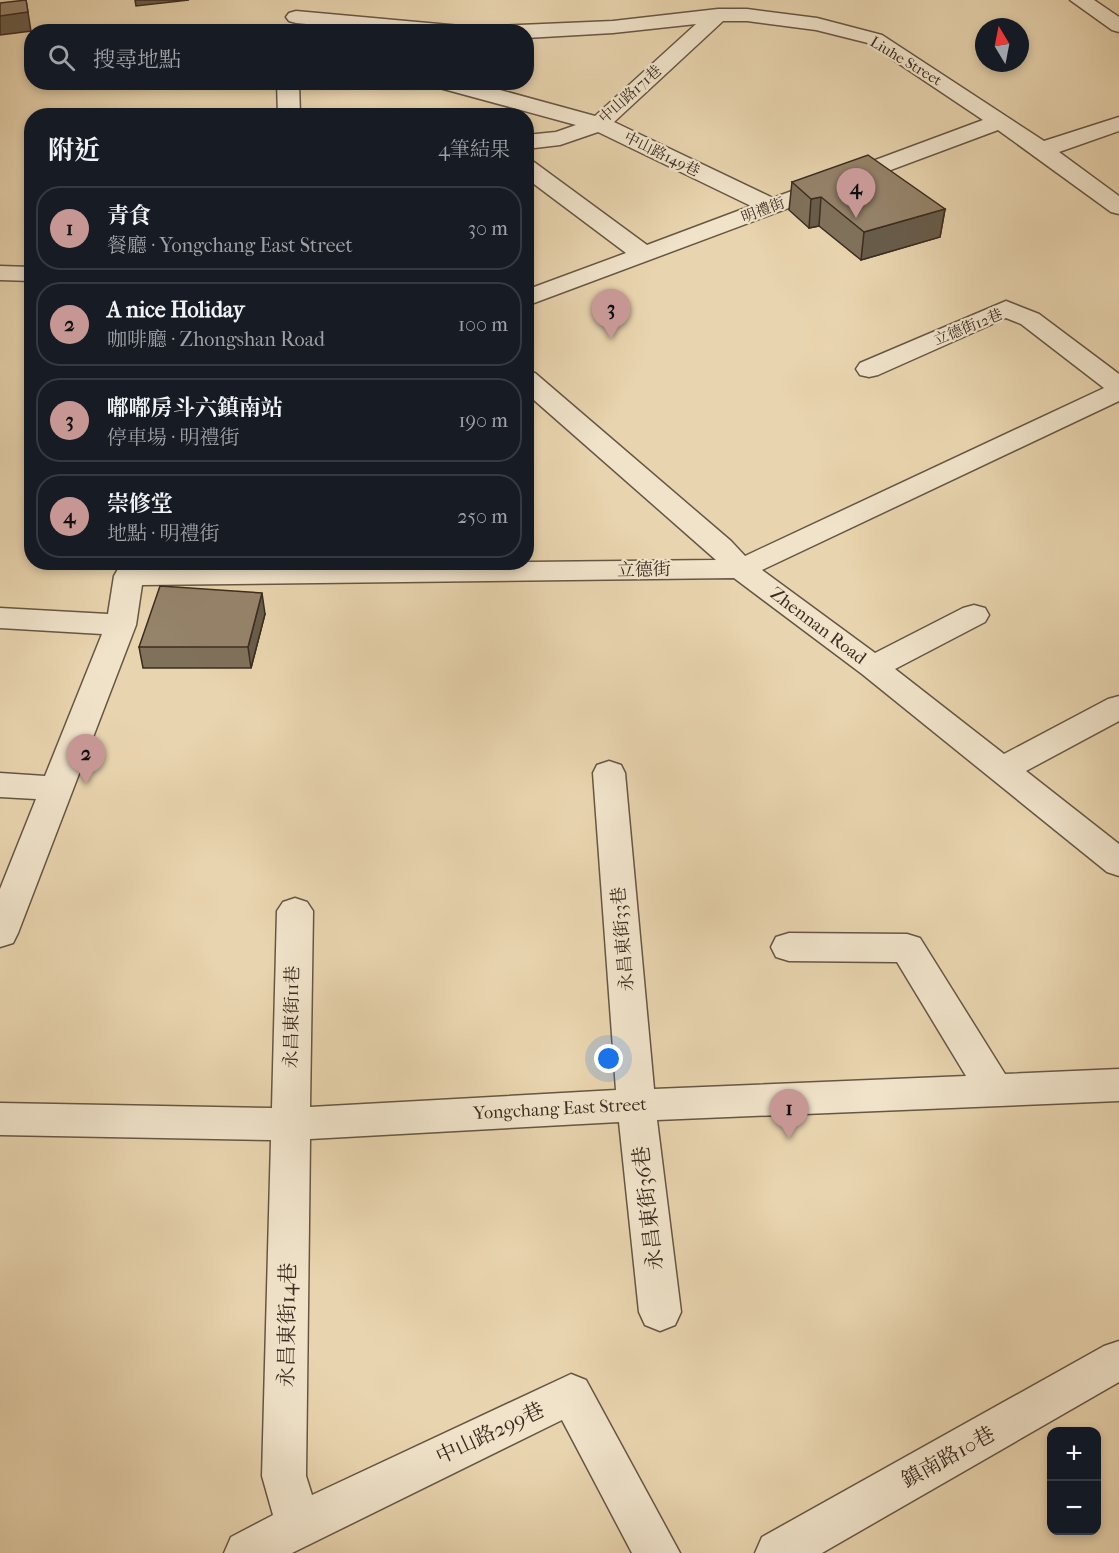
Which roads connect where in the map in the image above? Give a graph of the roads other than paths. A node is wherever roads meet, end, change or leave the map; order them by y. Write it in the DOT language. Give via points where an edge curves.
graph roads {
  1 [pos="781,0"];
  2 [pos="1080,0"];
  3 [pos="717,15"];
  4 [pos="747,15"];
  5 [pos="297,16"];
  6 [pos="382,24"];
  7 [pos="1119,26"];
  8 [pos="534,31"];
  9 [pos="288,90"];
  10 [pos="474,90"];
  11 [pos="289,108"];
  12 [pos="1000,121"];
  13 [pos="600,124"];
  14 [pos="1119,124"];
  15 [pos="534,141"];
  16 [pos="1041,150"];
  17 [pos="534,173"];
  18 [pos="1116,202"];
  19 [pos="772,207"];
  20 [pos="645,255"];
  21 [pos="0,273"];
  22 [pos="24,274"];
  23 [pos="534,296"];
  24 [pos="869,369"];
  25 [pos="534,386"];
  26 [pos="1119,389"];
  27 [pos="534,569"];
  28 [pos="741,569"];
  29 [pos="133,570"];
  30 [pos="974,615"];
  31 [pos="0,618"];
  32 [pos="121,626"];
  33 [pos="873,667"];
  34 [pos="1119,706"];
  35 [pos="1002,770"];
  36 [pos="609,773"];
  37 [pos="0,785"];
  38 [pos="56,789"];
  39 [pos="1119,863"];
  40 [pos="295,911"];
  41 [pos="1,927"];
  42 [pos="789,947"];
  43 [pos="1119,1085"];
  44 [pos="995,1090"];
  45 [pos="636,1105"];
  46 [pos="0,1119"];
  47 [pos="290,1124"];
  48 [pos="660,1312"];
  49 [pos="1119,1360"];
  50 [pos="298,1525"];
  51 [pos="247,1553"];
  52 [pos="657,1553"];
  53 [pos="778,1553"];
  1 -- 4 [label="street"];
  2 -- 7 [label="street"];
  3 -- 4 [label="street, Liuhe Street"];
  3 -- 8 [label="street, Liuhe Street"];
  3 -- 13 [label="street, 中山路171巷"];
  4 -- 12 [label="street, Liuhe Street" via="817,24 875,39"];
  5 -- 6 [label="street"];
  9 -- 11 [label="street"];
  10 -- 13 [label="street, 中山路149巷"];
  12 -- 16 [label="street, Liuhe Street"];
  12 -- 19 [label="street, 明禮街"];
  13 -- 15 [label="street, 中山路171巷" via="560,138"];
  13 -- 19 [label="street, 中山路149巷"];
  14 -- 16 [label="street"];
  16 -- 18 [label="street, Liuhe Street"];
  17 -- 20 [label="street"];
  19 -- 20 [label="street, 明禮街"];
  20 -- 23 [label="street, 明禮街"];
  21 -- 22 [label="street"];
  24 -- 26 [label="street, 立德街12巷" via="1006,309 1030,318"];
  25 -- 28 [label="street, Zhennan Road" via="721,547"];
  26 -- 28 [label="street, 立德街"];
  27 -- 28 [label="street, 立德街"];
  28 -- 33 [label="street, Zhennan Road"];
  29 -- 32 [label="street"];
  30 -- 33 [label="street"];
  31 -- 32 [label="street"];
  32 -- 38 [label="street"];
  33 -- 35 [label="street, Zhennan Road"];
  34 -- 35 [label="street"];
  35 -- 39 [label="street, Zhennan Road"];
  36 -- 45 [label="street, 永昌東街33巷"];
  37 -- 38 [label="street"];
  38 -- 41 [label="street"];
  40 -- 47 [label="street, 永昌東街11巷"];
  42 -- 44 [label="street" via="907,948"];
  43 -- 44 [label="street, Yongchang East Street"];
  44 -- 45 [label="street, Yongchang East Street"];
  45 -- 47 [label="street, Yongchang East Street"];
  45 -- 48 [label="street, 永昌東街36巷"];
  46 -- 47 [label="street, Yongchang East Street"];
  47 -- 50 [label="street, 永昌東街14巷" via="284,1476"];
  49 -- 53 [label="street, 鎮南路10巷"];
  50 -- 51 [label="street, 中山路299巷"];
  50 -- 52 [label="street, 中山路299巷" via="571,1394"];
}
